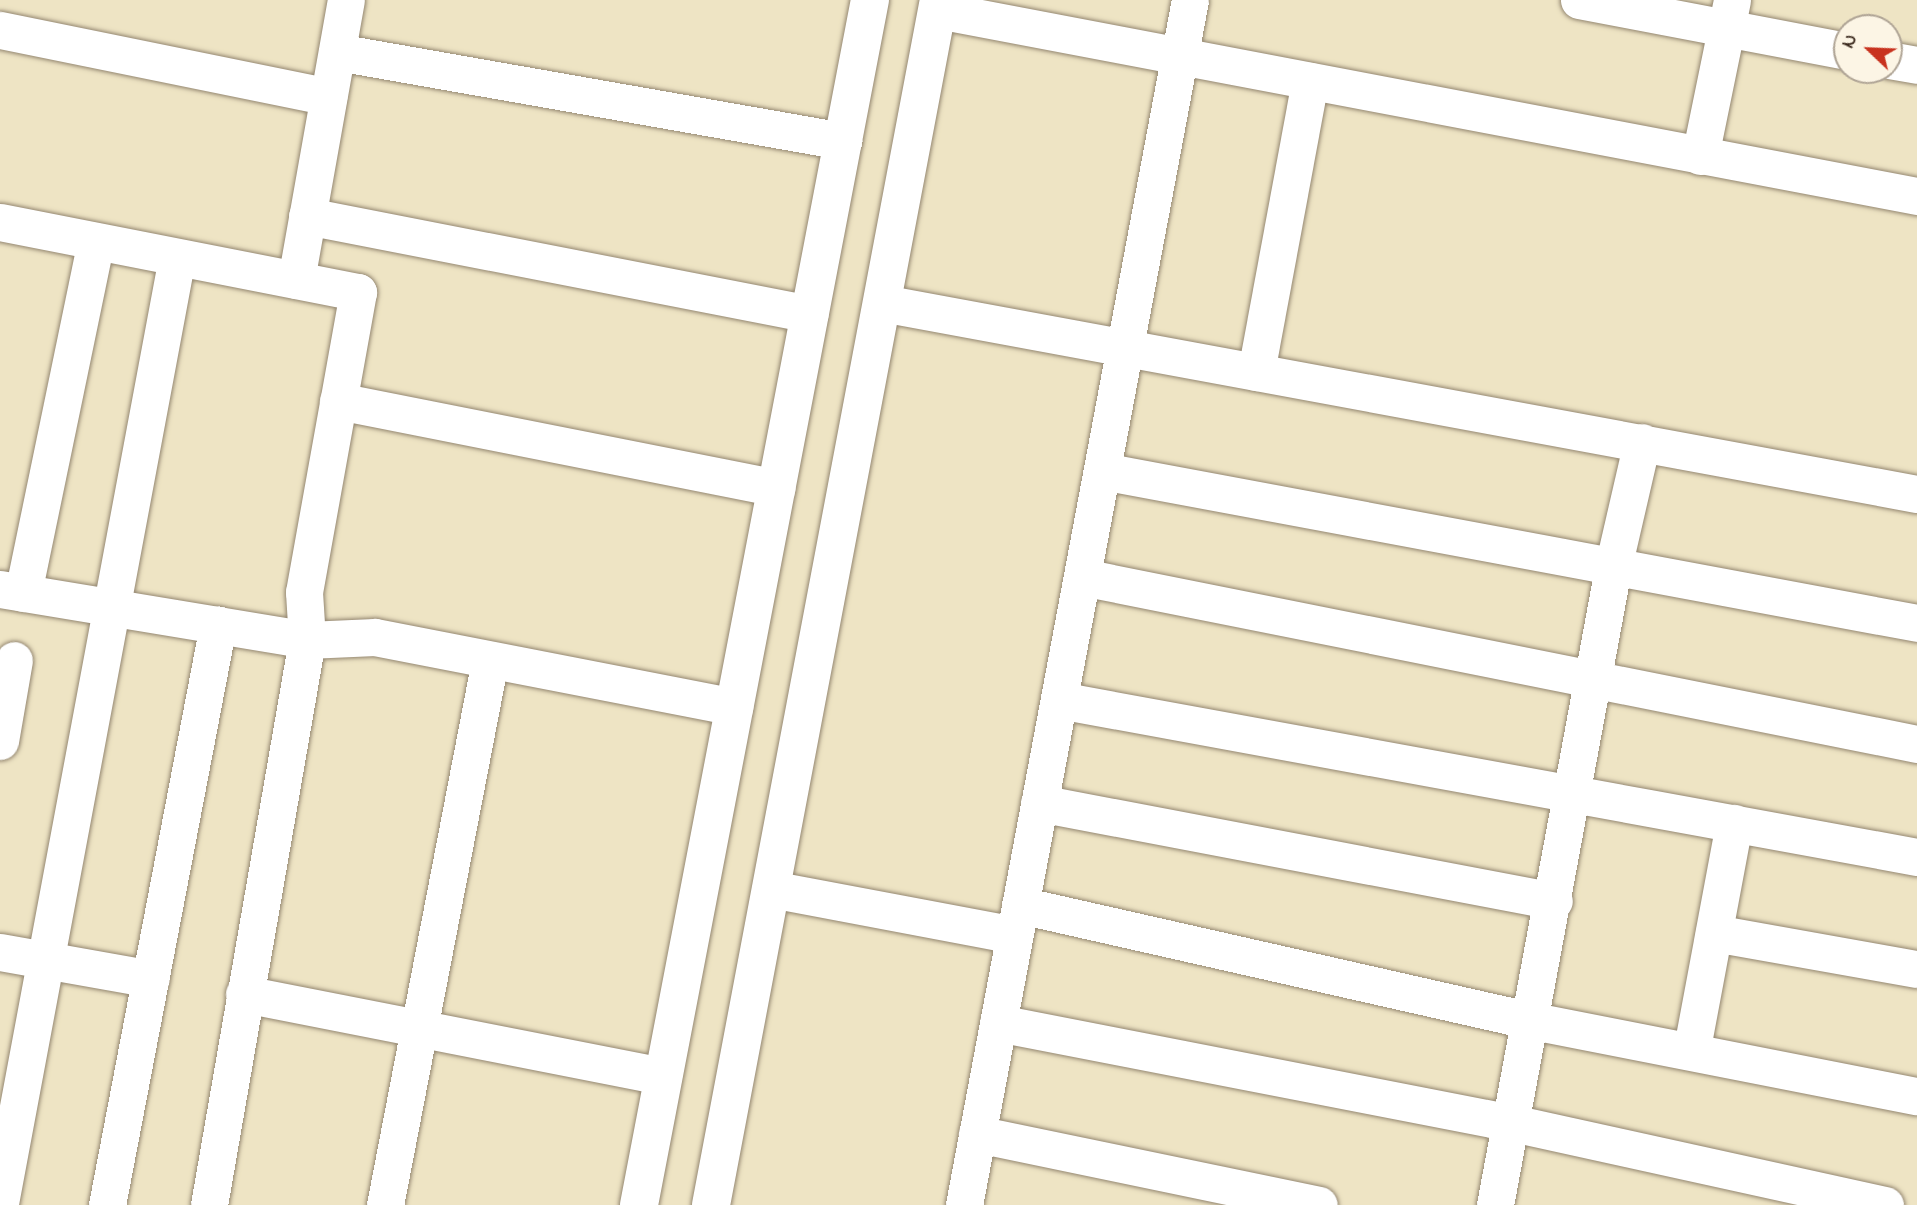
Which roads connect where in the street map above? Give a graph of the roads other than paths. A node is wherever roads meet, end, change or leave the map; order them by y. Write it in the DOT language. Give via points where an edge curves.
graph roads {
  1 [pos="346,0"];
  2 [pos="870,0"];
  3 [pos="1190,0"];
  4 [pos="1579,0"];
  5 [pos="939,5"];
  6 [pos="1729,14"];
  7 [pos="0,30"];
  8 [pos="1833,47"];
  9 [pos="337,52"];
  10 [pos="1180,56"];
  11 [pos="1310,81"];
  12 [pos="328,97"];
  13 [pos="843,141"];
  14 [pos="1700,156"];
  15 [pos="1917,196"];
  16 [pos="307,216"];
  17 [pos="0,222"];
  18 [pos="96,240"];
  19 [pos="177,257"];
  20 [pos="296,280"];
  21 [pos="882,303"];
  22 [pos="810,314"];
  23 [pos="1125,348"];
  24 [pos="1256,372"];
  25 [pos="338,401"];
  26 [pos="1642,442"];
  27 [pos="1102,471"];
  28 [pos="776,488"];
  29 [pos="1917,494"];
  30 [pos="1614,563"];
  31 [pos="1082,577"];
  32 [pos="11,591"];
  33 [pos="110,606"];
  34 [pos="1917,623"];
  35 [pos="218,625"];
  36 [pos="307,640"];
  37 [pos="14,660"];
  38 [pos="490,660"];
  39 [pos="1592,679"];
  40 [pos="1059,700"];
  41 [pos="734,707"];
  42 [pos="0,741"];
  43 [pos="1917,744"];
  44 [pos="1573,790"];
  45 [pos="1040,803"];
  46 [pos="1734,823"];
  47 [pos="1917,857"];
  48 [pos="771,889"];
  49 [pos="1554,901"];
  50 [pos="1017,920"];
  51 [pos="1714,933"];
  52 [pos="0,952"];
  53 [pos="46,961"];
  54 [pos="1917,969"];
  55 [pos="151,979"];
  56 [pos="244,994"];
  57 [pos="1528,1020"];
  58 [pos="998,1023"];
  59 [pos="418,1029"];
  60 [pos="1692,1048"];
  61 [pos="663,1076"];
  62 [pos="1917,1096"];
  63 [pos="1512,1123"];
  64 [pos="977,1134"];
  65 [pos="0,1203"];
  66 [pos="107,1205"];
  67 [pos="209,1205"];
  68 [pos="385,1205"];
  69 [pos="639,1205"];
  70 [pos="711,1205"];
  71 [pos="964,1205"];
  72 [pos="1319,1205"];
  73 [pos="1494,1205"];
  74 [pos="1885,1205"];
  1 -- 9 [label="street"];
  2 -- 13 [label="main road"];
  3 -- 10 [label="street"];
  4 -- 6 [label="street"];
  5 -- 10 [label="street"];
  5 -- 21 [label="main road"];
  6 -- 8 [label="street"];
  6 -- 14 [label="street"];
  7 -- 12 [label="street"];
  9 -- 12 [label="street"];
  9 -- 13 [label="street"];
  10 -- 11 [label="street"];
  10 -- 23 [label="street"];
  11 -- 14 [label="street"];
  11 -- 24 [label="street"];
  12 -- 16 [label="street"];
  13 -- 22 [label="main road"];
  14 -- 15 [label="street"];
  16 -- 20 [label="street"];
  16 -- 22 [label="street"];
  17 -- 18 [label="street"];
  18 -- 19 [label="street"];
  18 -- 32 [label="street"];
  19 -- 20 [label="street"];
  19 -- 33 [label="street"];
  20 -- 25 [label="street" via="358,292"];
  21 -- 23 [label="street"];
  21 -- 48 [label="main road"];
  22 -- 28 [label="main road"];
  23 -- 24 [label="street"];
  23 -- 27 [label="street"];
  24 -- 26 [label="street"];
  25 -- 28 [label="street"];
  25 -- 36 [label="street" via="304,592"];
  26 -- 29 [label="street"];
  26 -- 30 [label="street"];
  27 -- 30 [label="street"];
  27 -- 31 [label="street"];
  28 -- 41 [label="main road"];
  30 -- 34 [label="street"];
  30 -- 39 [label="street"];
  31 -- 39 [label="street"];
  31 -- 40 [label="street"];
  32 -- 33 [label="street"];
  33 -- 35 [label="street"];
  33 -- 53 [label="street"];
  35 -- 36 [label="street"];
  35 -- 55 [label="street"];
  36 -- 38 [label="street" via="375,637"];
  36 -- 56 [label="street"];
  37 -- 42 [label="street"];
  38 -- 41 [label="street"];
  38 -- 59 [label="street"];
  39 -- 43 [label="street"];
  39 -- 44 [label="street"];
  40 -- 44 [label="street"];
  40 -- 45 [label="street"];
  41 -- 61 [label="main road"];
  44 -- 46 [label="street"];
  44 -- 49 [label="street"];
  45 -- 49 [label="street"];
  45 -- 50 [label="street"];
  46 -- 47 [label="street"];
  46 -- 51 [label="street"];
  48 -- 50 [label="street"];
  48 -- 70 [label="main road"];
  49 -- 57 [label="street"];
  50 -- 57 [label="street"];
  50 -- 58 [label="street"];
  51 -- 54 [label="street"];
  51 -- 60 [label="street"];
  52 -- 53 [label="street"];
  53 -- 55 [label="street"];
  53 -- 65 [label="street"];
  55 -- 66 [label="street"];
  56 -- 59 [label="street"];
  56 -- 67 [label="street"];
  57 -- 60 [label="street"];
  57 -- 63 [label="street"];
  58 -- 63 [label="street"];
  58 -- 64 [label="street"];
  59 -- 61 [label="street"];
  59 -- 68 [label="street"];
  60 -- 62 [label="street"];
  61 -- 69 [label="main road"];
  63 -- 73 [label="street"];
  63 -- 74 [label="street"];
  64 -- 71 [label="street"];
  64 -- 72 [label="street"];
}
